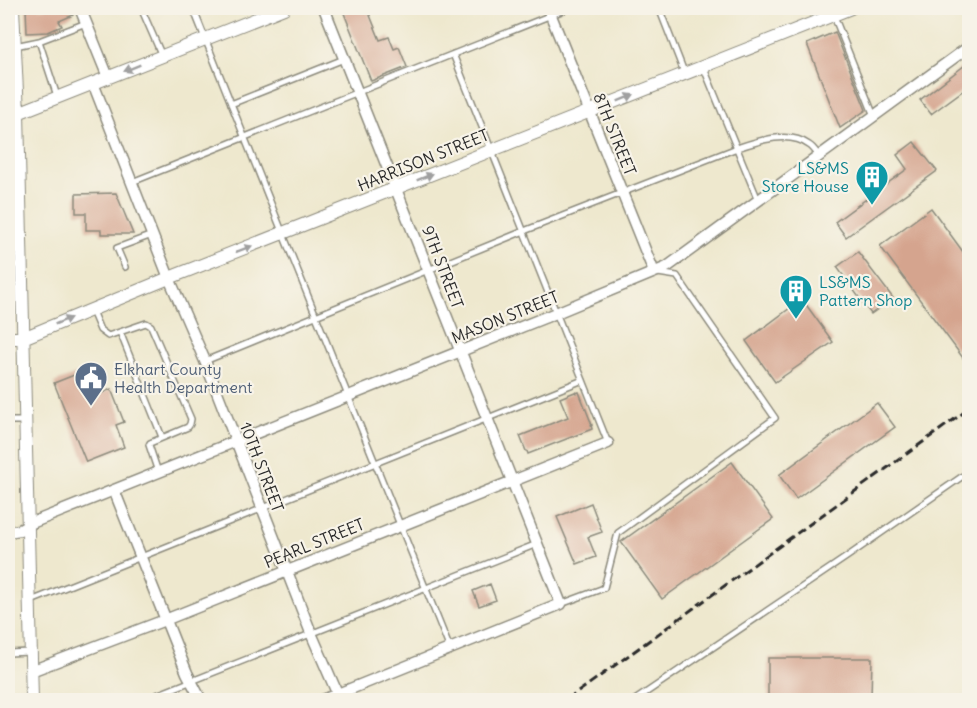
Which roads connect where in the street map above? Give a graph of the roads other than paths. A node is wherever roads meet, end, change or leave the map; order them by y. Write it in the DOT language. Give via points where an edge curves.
graph roads {
  1 [pos="14,8"];
  2 [pos="80,8"];
  3 [pos="141,8"];
  4 [pos="194,8"];
  5 [pos="284,8"];
  6 [pos="324,8"];
  7 [pos="569,8"];
  8 [pos="659,8"];
  9 [pos="850,8"];
  10 [pos="550,11"];
  11 [pos="834,14"];
  12 [pos="86,23"];
  13 [pos="206,38"];
  14 [pos="39,41"];
  15 [pos="15,46"];
  16 [pos="969,46"];
  17 [pos="453,54"];
  18 [pos="162,56"];
  19 [pos="344,59"];
  20 [pos="704,66"];
  21 [pos="685,74"];
  22 [pos="108,77"];
  23 [pos="93,83"];
  24 [pos="357,91"];
  25 [pos="57,98"];
  26 [pos="231,104"];
  27 [pos="590,112"];
  28 [pos="13,113"];
  29 [pos="874,116"];
  30 [pos="244,138"];
  31 [pos="737,148"];
  32 [pos="492,150"];
  33 [pos="819,156"];
  34 [pos="132,182"];
  35 [pos="396,189"];
  36 [pos="622,193"];
  37 [pos="758,200"];
  38 [pos="14,203"];
  39 [pos="524,231"];
  40 [pos="283,234"];
  41 [pos="152,235"];
  42 [pos="8,265"];
  43 [pos="21,265"];
  44 [pos="124,267"];
  45 [pos="428,270"];
  46 [pos="654,272"];
  47 [pos="169,278"];
  48 [pos="91,310"];
  49 [pos="556,313"];
  50 [pos="316,316"];
  51 [pos="120,332"];
  52 [pos="8,338"];
  53 [pos="23,338"];
  54 [pos="460,351"];
  55 [pos="205,361"];
  56 [pos="584,380"];
  57 [pos="348,396"];
  58 [pos="487,418"];
  59 [pos="8,421"];
  60 [pos="26,421"];
  61 [pos="162,437"];
  62 [pos="236,441"];
  63 [pos="608,443"];
  64 [pos="375,463"];
  65 [pos="969,471"];
  66 [pos="158,472"];
  67 [pos="512,480"];
  68 [pos="114,490"];
  69 [pos="262,508"];
  70 [pos="400,525"];
  71 [pos="28,527"];
  72 [pos="8,532"];
  73 [pos="537,544"];
  74 [pos="140,557"];
  75 [pos="286,570"];
  76 [pos="425,588"];
  77 [pos="30,601"];
  78 [pos="561,604"];
  79 [pos="165,620"];
  80 [pos="311,633"];
  81 [pos="450,649"];
  82 [pos="8,652"];
  83 [pos="31,652"];
  84 [pos="31,671"];
  85 [pos="192,682"];
  86 [pos="338,695"];
  87 [pos="32,700"];
  88 [pos="144,700"];
  89 [pos="201,700"];
  90 [pos="323,700"];
  91 [pos="635,700"];
  1 -- 15 [label="street"];
  2 -- 12 [label="street"];
  3 -- 18 [label="lane"];
  4 -- 13 [label="lane"];
  5 -- 13 [label="street"];
  6 -- 19 [label="street, 9TH STREET"];
  7 -- 10 [label="lane"];
  8 -- 21 [label="lane"];
  9 -- 11 [label="street, HARRISON STREET"];
  10 -- 17 [label="lane"];
  10 -- 27 [label="street, 8TH STREET"];
  11 -- 20 [label="street, HARRISON STREET"];
  11 -- 29 [label="lane"];
  12 -- 14 [label="lane"];
  12 -- 22 [label="street"];
  13 -- 18 [label="street"];
  13 -- 26 [label="lane"];
  14 -- 15 [label="lane"];
  14 -- 25 [label="lane"];
  15 -- 28 [label="street"];
  16 -- 29 [label="street, MASON STREET"];
  17 -- 24 [label="lane"];
  17 -- 32 [label="lane"];
  18 -- 22 [label="street, one-way"];
  19 -- 24 [label="street, 9TH STREET"];
  19 -- 26 [label="lane"];
  20 -- 21 [label="street, HARRISON STREET"];
  20 -- 31 [label="lane"];
  27 -- 21 [label="street, HARRISON STREET, one-way"];
  22 -- 23 [label="street"];
  23 -- 25 [label="street"];
  23 -- 34 [label="street, 10TH STREET"];
  24 -- 30 [label="lane"];
  24 -- 35 [label="street, 9TH STREET"];
  25 -- 28 [label="street"];
  26 -- 30 [label="lane"];
  27 -- 32 [label="street, HARRISON STREET"];
  27 -- 36 [label="street, 8TH STREET"];
  28 -- 38 [label="street"];
  29 -- 33 [label="street, MASON STREET"];
  30 -- 34 [label="lane"];
  30 -- 40 [label="lane"];
  31 -- 33 [label="lane" via="767,139 790,138 808,144"];
  31 -- 36 [label="lane"];
  31 -- 37 [label="lane"];
  35 -- 32 [label="street, HARRISON STREET, one-way"];
  32 -- 39 [label="lane"];
  33 -- 37 [label="street, MASON STREET"];
  34 -- 41 [label="street, 10TH STREET"];
  35 -- 40 [label="street, HARRISON STREET"];
  35 -- 45 [label="street, 9TH STREET"];
  36 -- 39 [label="lane"];
  36 -- 46 [label="street, 8TH STREET"];
  37 -- 46 [label="street, MASON STREET" via="667,267"];
  38 -- 43 [label="street"];
  39 -- 45 [label="lane"];
  39 -- 49 [label="lane"];
  47 -- 40 [label="street, HARRISON STREET, one-way"];
  40 -- 50 [label="lane"];
  41 -- 44 [label="lane" via="117,248"];
  41 -- 47 [label="street, 10TH STREET"];
  42 -- 43 [label="lane"];
  43 -- 53 [label="street"];
  45 -- 50 [label="lane"];
  45 -- 54 [label="street, 9TH STREET"];
  46 -- 49 [label="street, MASON STREET"];
  46 -- 78 [label="lane" via="677,276 776,418 618,533 604,588"];
  47 -- 48 [label="street, HARRISON STREET"];
  47 -- 55 [label="street, 10TH STREET"];
  48 -- 51 [label="lane" via="103,334"];
  53 -- 48 [label="street, HARRISON STREET, one-way"];
  49 -- 54 [label="street, MASON STREET"];
  49 -- 56 [label="lane"];
  50 -- 55 [label="lane"];
  50 -- 57 [label="lane"];
  51 -- 61 [label="lane"];
  51 -- 61 [label="lane" via="146,323 152,326 191,419 188,427"];
  52 -- 53 [label="street, HARRISON STREET"];
  53 -- 60 [label="street"];
  54 -- 57 [label="street, MASON STREET"];
  54 -- 58 [label="street, 9TH STREET"];
  55 -- 62 [label="street, 10TH STREET"];
  56 -- 58 [label="lane"];
  56 -- 63 [label="lane"];
  57 -- 62 [label="street, MASON STREET"];
  57 -- 64 [label="lane"];
  58 -- 64 [label="lane"];
  58 -- 67 [label="street, 9TH STREET"];
  59 -- 60 [label="lane"];
  60 -- 71 [label="street"];
  61 -- 66 [label="lane" via="149,445"];
  62 -- 66 [label="street, MASON STREET"];
  62 -- 69 [label="street, 10TH STREET"];
  63 -- 67 [label="street, PEARL STREET"];
  64 -- 69 [label="lane"];
  64 -- 70 [label="lane"];
  65 -- 91 [label="lane"];
  66 -- 68 [label="street, MASON STREET"];
  67 -- 70 [label="street, PEARL STREET"];
  67 -- 73 [label="street, 9TH STREET"];
  68 -- 71 [label="street, MASON STREET"];
  68 -- 74 [label="street"];
  69 -- 74 [label="lane"];
  69 -- 75 [label="street, 10TH STREET"];
  70 -- 75 [label="street, PEARL STREET"];
  70 -- 76 [label="lane"];
  71 -- 72 [label="street, MASON STREET"];
  71 -- 77 [label="street"];
  73 -- 76 [label="lane"];
  73 -- 78 [label="street, 9TH STREET"];
  74 -- 77 [label="lane"];
  74 -- 79 [label="street"];
  75 -- 79 [label="street, PEARL STREET"];
  75 -- 80 [label="street, 10TH STREET"];
  76 -- 80 [label="lane"];
  76 -- 81 [label="lane"];
  77 -- 83 [label="street"];
  78 -- 81 [label="street"];
  79 -- 84 [label="street, PEARL STREET"];
  79 -- 85 [label="street"];
  80 -- 85 [label="lane"];
  80 -- 86 [label="street, 10TH STREET"];
  81 -- 86 [label="street"];
  82 -- 83 [label="lane"];
  83 -- 84 [label="street"];
  84 -- 87 [label="street"];
  85 -- 88 [label="lane"];
  85 -- 89 [label="street"];
  86 -- 90 [label="street"];
}
